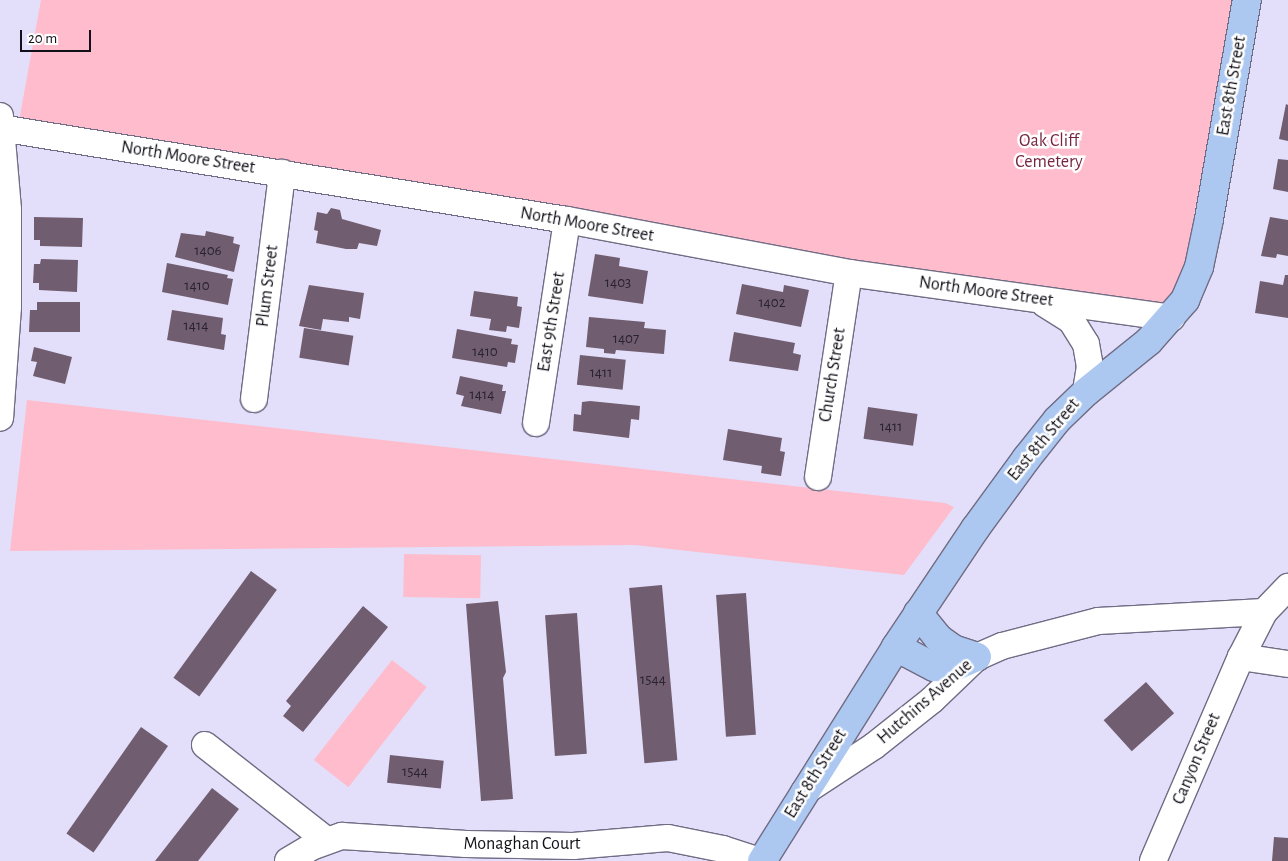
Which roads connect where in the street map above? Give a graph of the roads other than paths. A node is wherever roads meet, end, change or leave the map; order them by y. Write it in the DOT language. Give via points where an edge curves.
graph roads {
  1 [pos="1247,0"];
  2 [pos="1,124"];
  3 [pos="282,174"];
  4 [pos="567,220"];
  5 [pos="849,273"];
  6 [pos="1038,300"];
  7 [pos="1172,318"];
  8 [pos="1,391"];
  9 [pos="1086,392"];
  10 [pos="254,399"];
  11 [pos="0,418"];
  12 [pos="536,424"];
  13 [pos="818,476"];
  14 [pos="1288,587"];
  15 [pos="1264,612"];
  16 [pos="918,613"];
  17 [pos="896,647"];
  18 [pos="977,657"];
  19 [pos="1241,657"];
  20 [pos="1288,664"];
  21 [pos="205,745"];
  22 [pos="804,792"];
  23 [pos="326,840"];
  24 [pos="288,861"];
  25 [pos="761,861"];
  26 [pos="1153,861"];
  1 -- 7 [label="main road, East 8th Street" via="1199,267 1185,300"];
  2 -- 3 [label="street, North Moore Street"];
  2 -- 8 [label="street" via="8,210 8,307"];
  3 -- 4 [label="street, North Moore Street"];
  3 -- 10 [label="street, Plum Street"];
  4 -- 5 [label="street, North Moore Street"];
  4 -- 12 [label="street, East 9th Street"];
  5 -- 6 [label="street, North Moore Street"];
  5 -- 13 [label="street, Church Street"];
  6 -- 7 [label="street, North Moore Street"];
  6 -- 9 [label="street" via="1071,320 1086,344 1090,366"];
  7 -- 9 [label="main road, East 8th Street"];
  8 -- 11 [label="street"];
  9 -- 16 [label="main road, East 8th Street" via="1057,420 1026,459"];
  14 -- 15 [label="street"];
  15 -- 18 [label="street, Hutchins Avenue" via="1098,621 1046,632"];
  15 -- 19 [label="street"];
  16 -- 17 [label="main road, East 8th Street"];
  16 -- 18 [label="main road" via="938,638 953,649"];
  17 -- 18 [label="main road" via="934,667 952,668"];
  17 -- 22 [label="main road, East 8th Street"];
  18 -- 22 [label="street, Hutchins Avenue" via="932,700 874,746"];
  19 -- 20 [label="street"];
  19 -- 26 [label="street, Canyon Street"];
  21 -- 23 [label="street"];
  22 -- 25 [label="main road, East 8th Street"];
  23 -- 24 [label="street, Monaghan Court"];
  23 -- 25 [label="street, Monaghan Court" via="342,836 466,844 573,846 668,838 723,849"];
}
